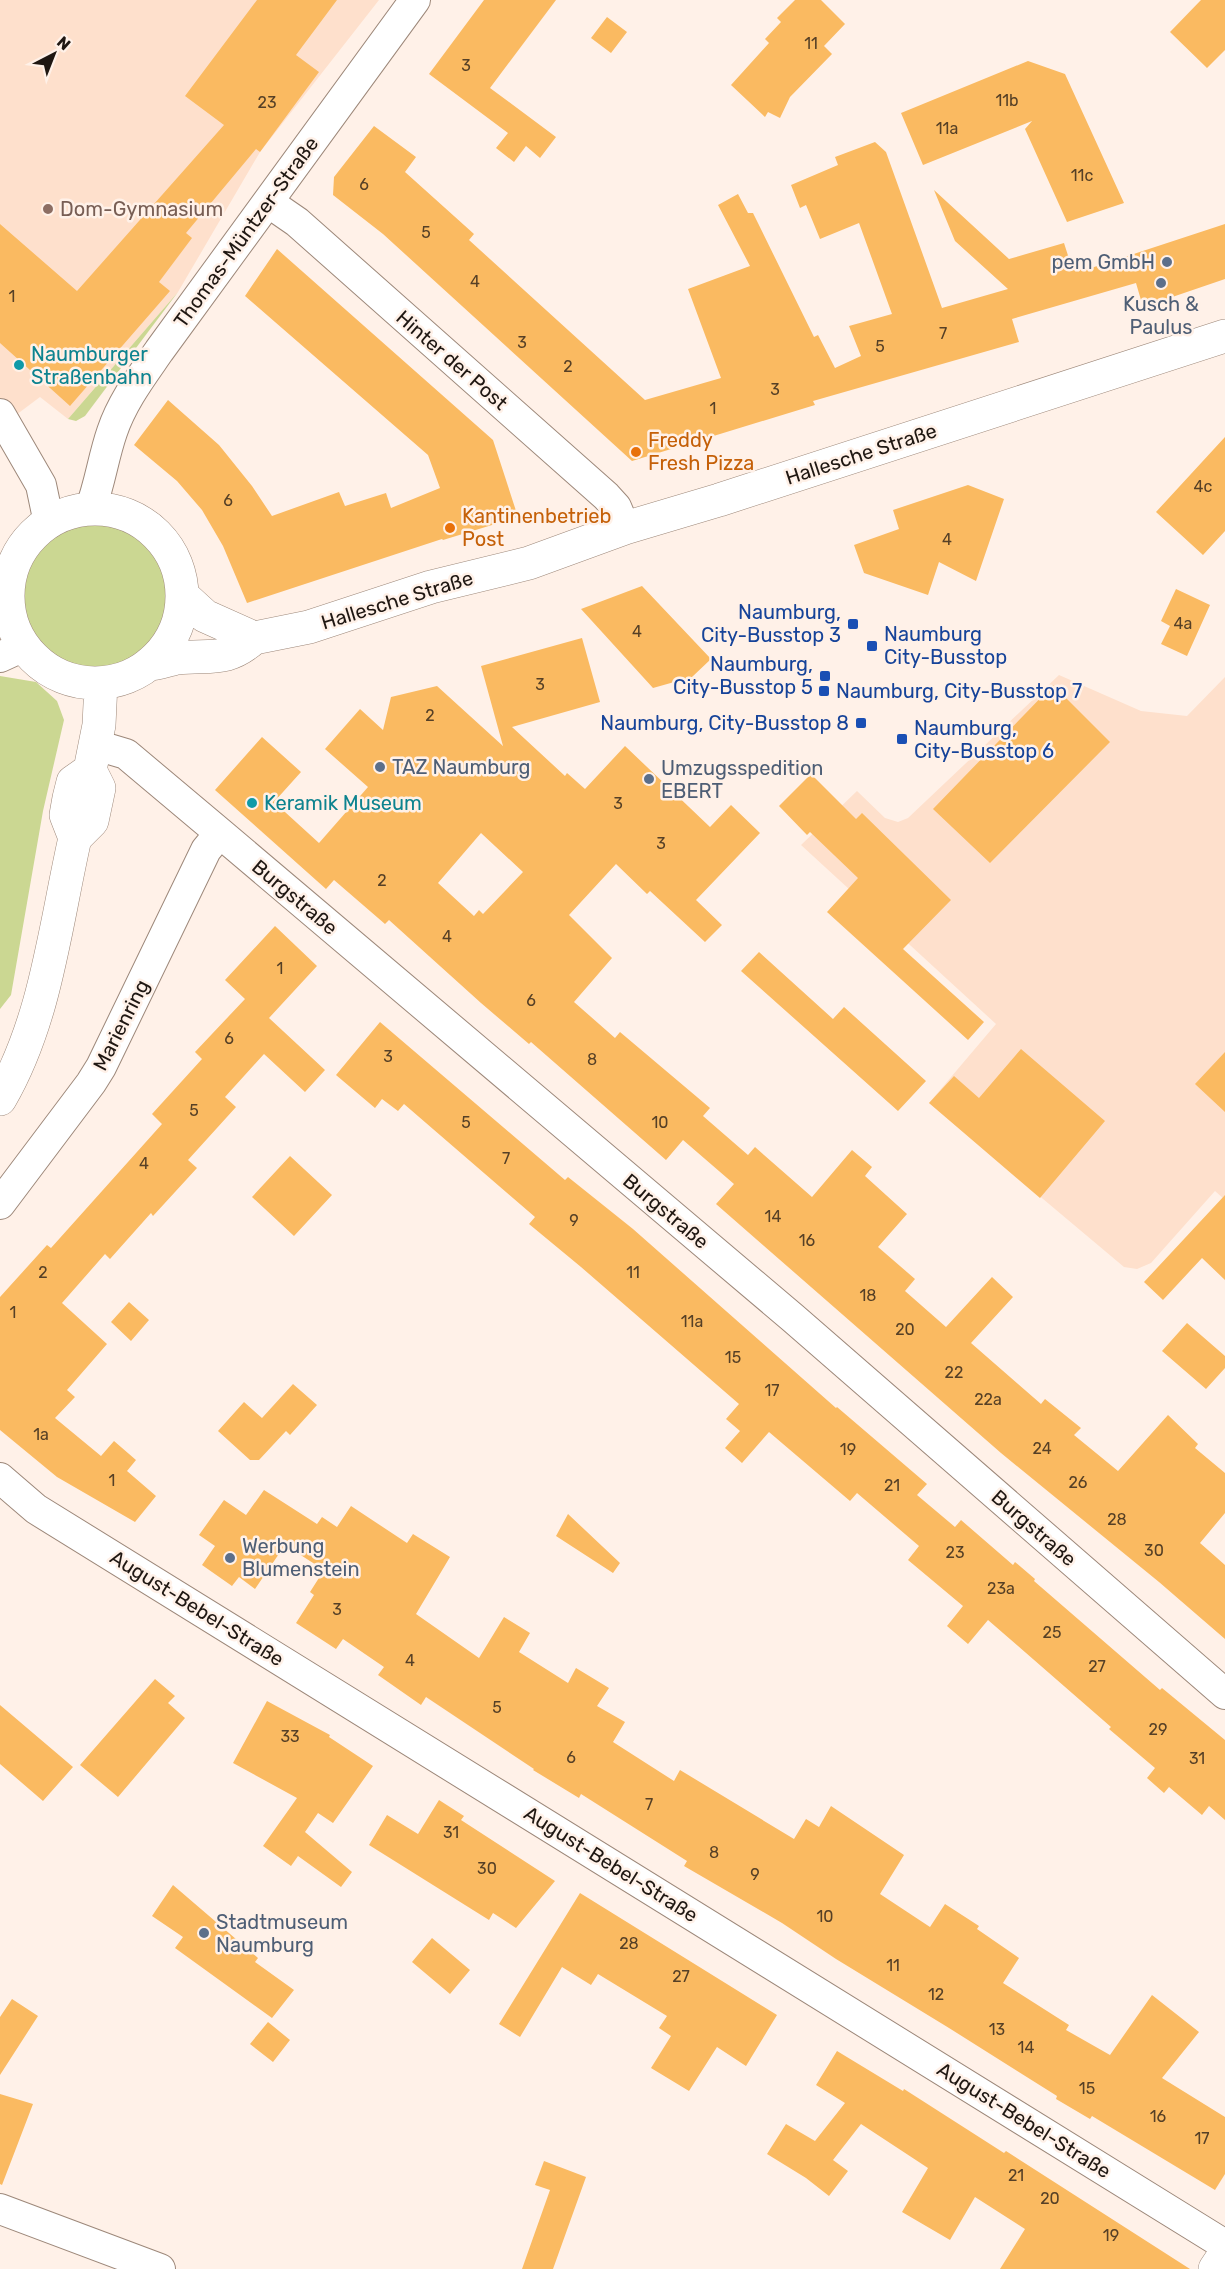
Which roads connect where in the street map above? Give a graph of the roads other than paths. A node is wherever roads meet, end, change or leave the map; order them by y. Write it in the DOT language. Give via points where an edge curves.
graph roads {
  1 [pos="416,0"];
  2 [pos="268,202"];
  3 [pos="1225,336"];
  4 [pos="2,416"];
  5 [pos="90,510"];
  6 [pos="49,523"];
  7 [pos="625,528"];
  8 [pos="10,559"];
  9 [pos="182,595"];
  10 [pos="5,606"];
  11 [pos="254,638"];
  12 [pos="12,651"];
  13 [pos="149,664"];
  14 [pos="101,682"];
  15 [pos="93,757"];
  16 [pos="220,833"];
  17 [pos="0,1099"];
  18 [pos="0,1204"];
  19 [pos="0,1478"];
  20 [pos="1225,1694"];
  21 [pos="0,2209"];
  22 [pos="1225,2245"];
  23 [pos="1225,2254"];
  24 [pos="160,2269"];
  25 [pos="1215,2269"];
  1 -- 2 [label="street, Thomas-Müntzer-Straße"];
  2 -- 5 [label="street, Thomas-Müntzer-Straße" via="126,399 111,432"];
  2 -- 7 [label="street, Hinter der Post" via="297,222 606,496"];
  3 -- 7 [label="main road, Hallesche Straße"];
  4 -- 6 [label="street" via="41,485"];
  5 -- 6 [label="main road" via="64,515"];
  5 -- 9 [label="main road" via="129,516 157,535 175,562"];
  6 -- 8 [label="main road"];
  7 -- 11 [label="main road, Hallesche Straße" via="529,563 431,587 309,627"];
  8 -- 10 [label="main road"];
  9 -- 11 [label="main road" via="205,616"];
  9 -- 13 [label="main road" via="175,630 162,652"];
  10 -- 12 [label="main road" via="14,625"];
  11 -- 13 [label="main road" via="240,650 225,655"];
  12 -- 14 [label="main road" via="77,681"];
  13 -- 14 [label="main road" via="124,678"];
  14 -- 15 [label="main road"];
  15 -- 16 [label="street, Burgstraße" via="126,754"];
  15 -- 17 [label="main road" via="99,788 92,821 75,838 42,998 30,1038"];
  16 -- 18 [label="street, Marienring" via="206,850 101,1067"];
  16 -- 20 [label="street, Burgstraße" via="793,1318"];
  19 -- 22 [label="street, August-Bebel-Straße" via="36,1509"];
  21 -- 24 [label="street"];
  23 -- 25 [label="main road"];
}
